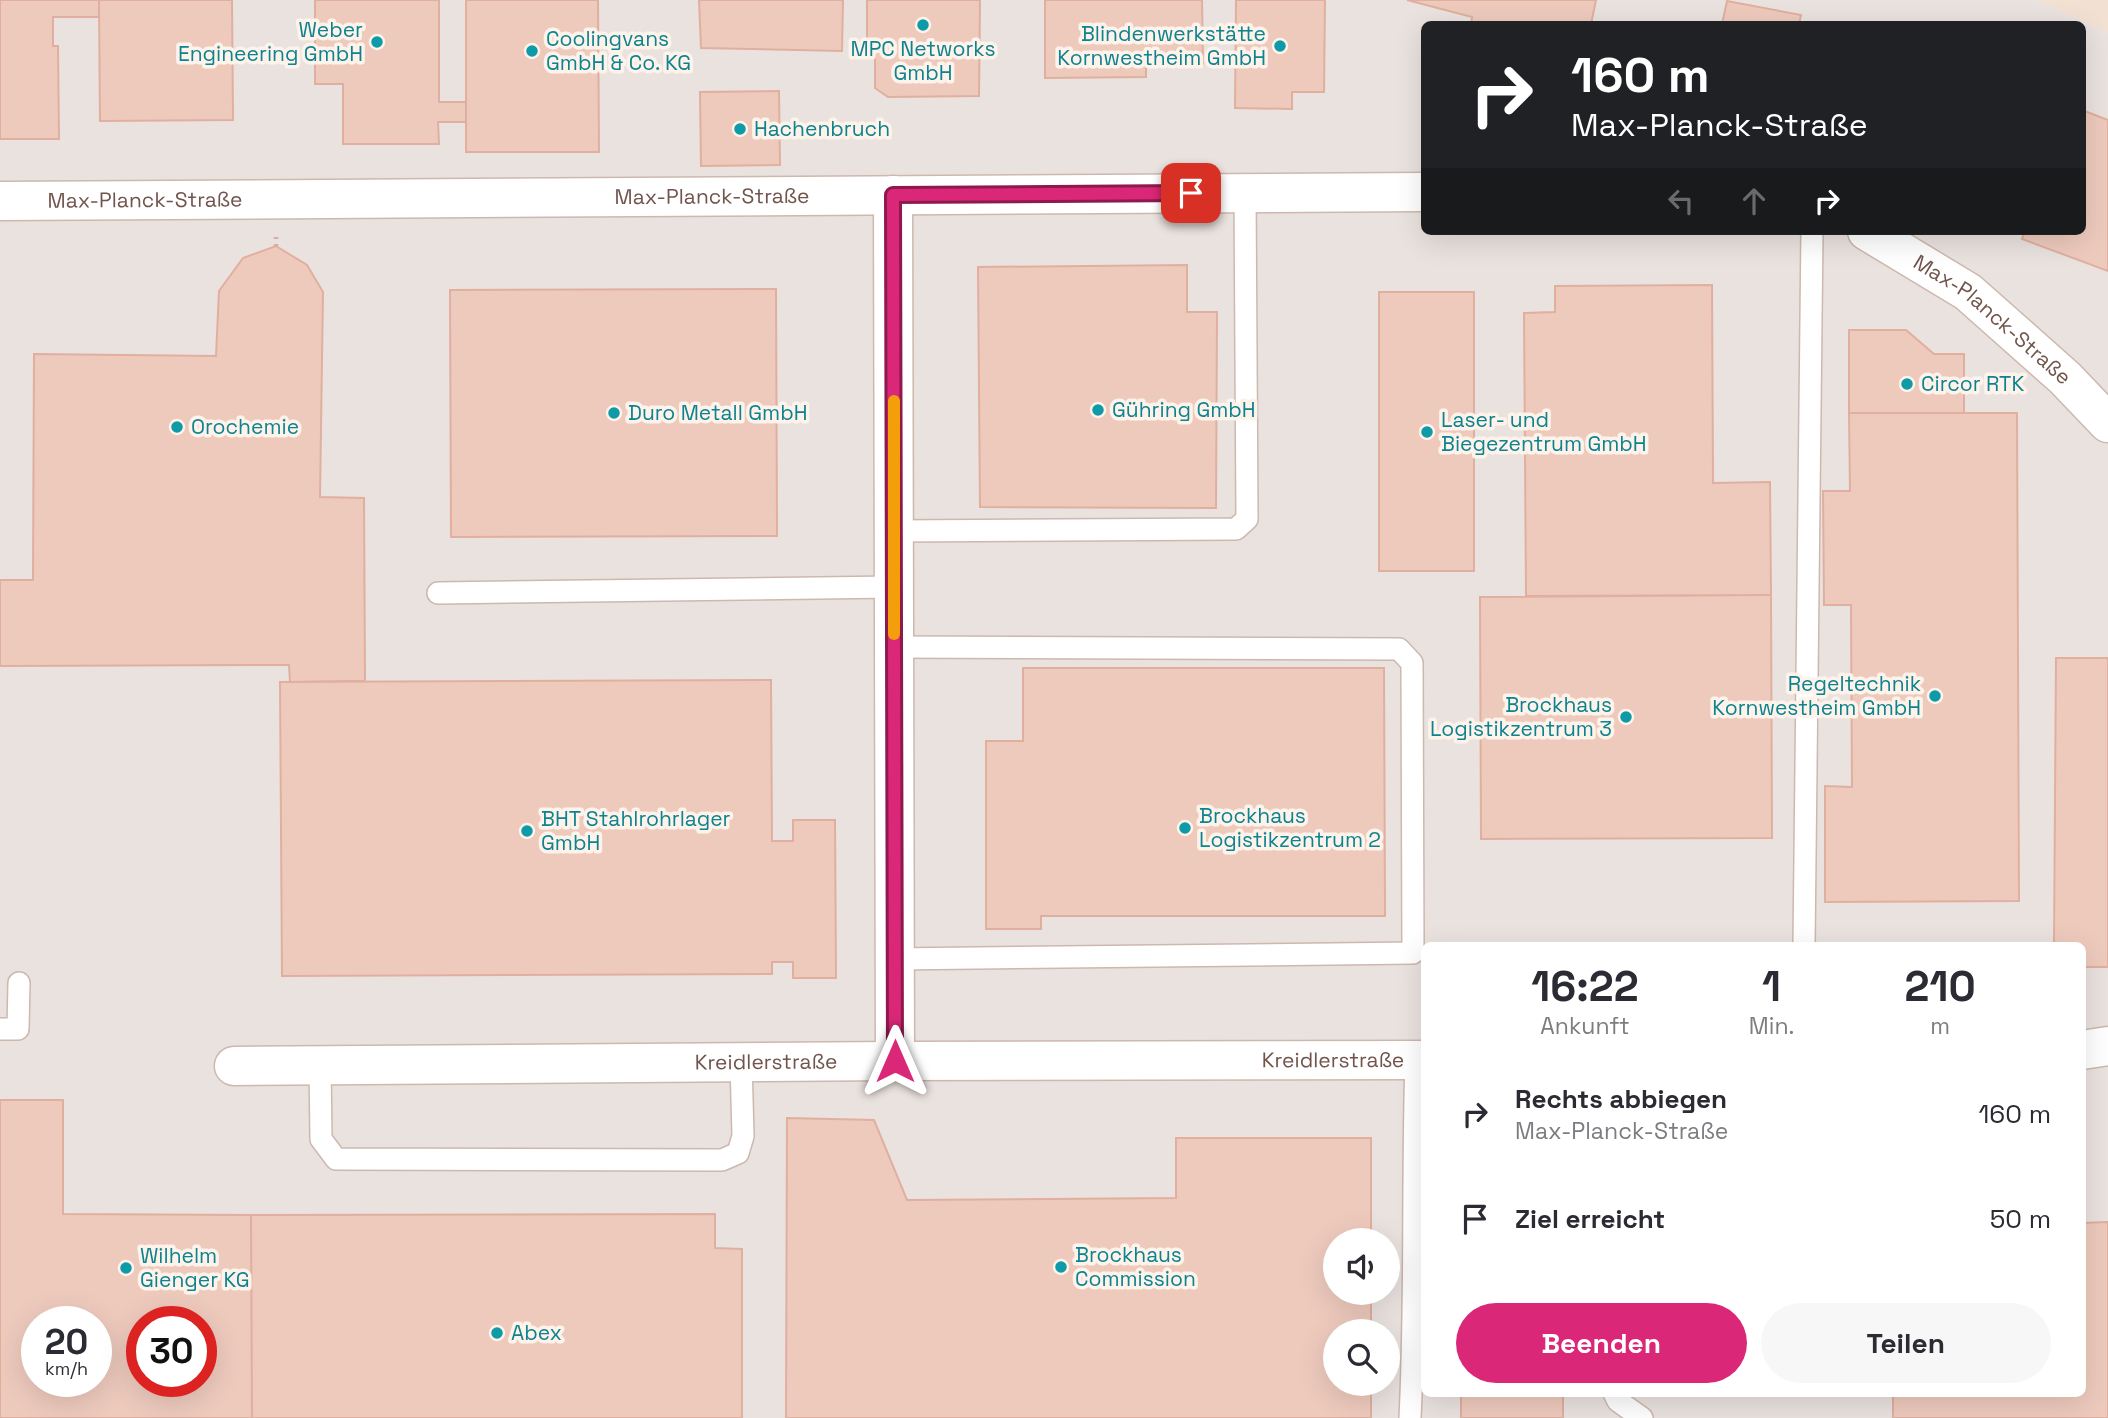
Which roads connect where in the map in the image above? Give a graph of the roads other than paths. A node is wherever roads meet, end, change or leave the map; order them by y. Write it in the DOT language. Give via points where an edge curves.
graph roads {
  1 [pos="1245,192"];
  2 [pos="1421,192"];
  3 [pos="893,195"];
  4 [pos="0,201"];
  5 [pos="1812,235"];
  6 [pos="1874,235"];
  7 [pos="2108,423"];
  8 [pos="894,531"];
  9 [pos="894,587"];
  10 [pos="438,593"];
  11 [pos="894,647"];
  12 [pos="1804,942"];
  13 [pos="894,959"];
  14 [pos="19,983"];
  15 [pos="0,1029"];
  16 [pos="2108,1046"];
  17 [pos="2086,1049"];
  18 [pos="1420,1060"];
  19 [pos="895,1061"];
  20 [pos="741,1062"];
  21 [pos="320,1065"];
  22 [pos="234,1066"];
  23 [pos="1617,1404"];
  24 [pos="1410,1418"];
  25 [pos="1642,1418"];
  1 -- 2 [label="street, Max-Planck-Straße"];
  1 -- 3 [label="street, Max-Planck-Straße"];
  1 -- 8 [label="lane" via="1247,519 1236,529"];
  3 -- 4 [label="street, Max-Planck-Straße"];
  3 -- 8 [label="street"];
  5 -- 12 [label="lane"];
  6 -- 7 [label="street, Max-Planck-Straße" via="1968,292"];
  8 -- 9 [label="street"];
  9 -- 10 [label="lane"];
  9 -- 11 [label="street"];
  11 -- 13 [label="street"];
  11 -- 13 [label="lane" via="1399,649 1412,663 1413,953"];
  13 -- 19 [label="street"];
  14 -- 15 [label="lane" via="18,1029"];
  16 -- 17 [label="street"];
  18 -- 19 [label="street, Kreidlerstraße"];
  18 -- 24 [label="lane"];
  19 -- 20 [label="street, Kreidlerstraße"];
  20 -- 21 [label="street, Kreidlerstraße"];
  20 -- 21 [label="lane" via="743,1136 738,1153 722,1160 336,1158 321,1139"];
  21 -- 22 [label="street, Kreidlerstraße"];
  23 -- 25 [label="lane"];
}
